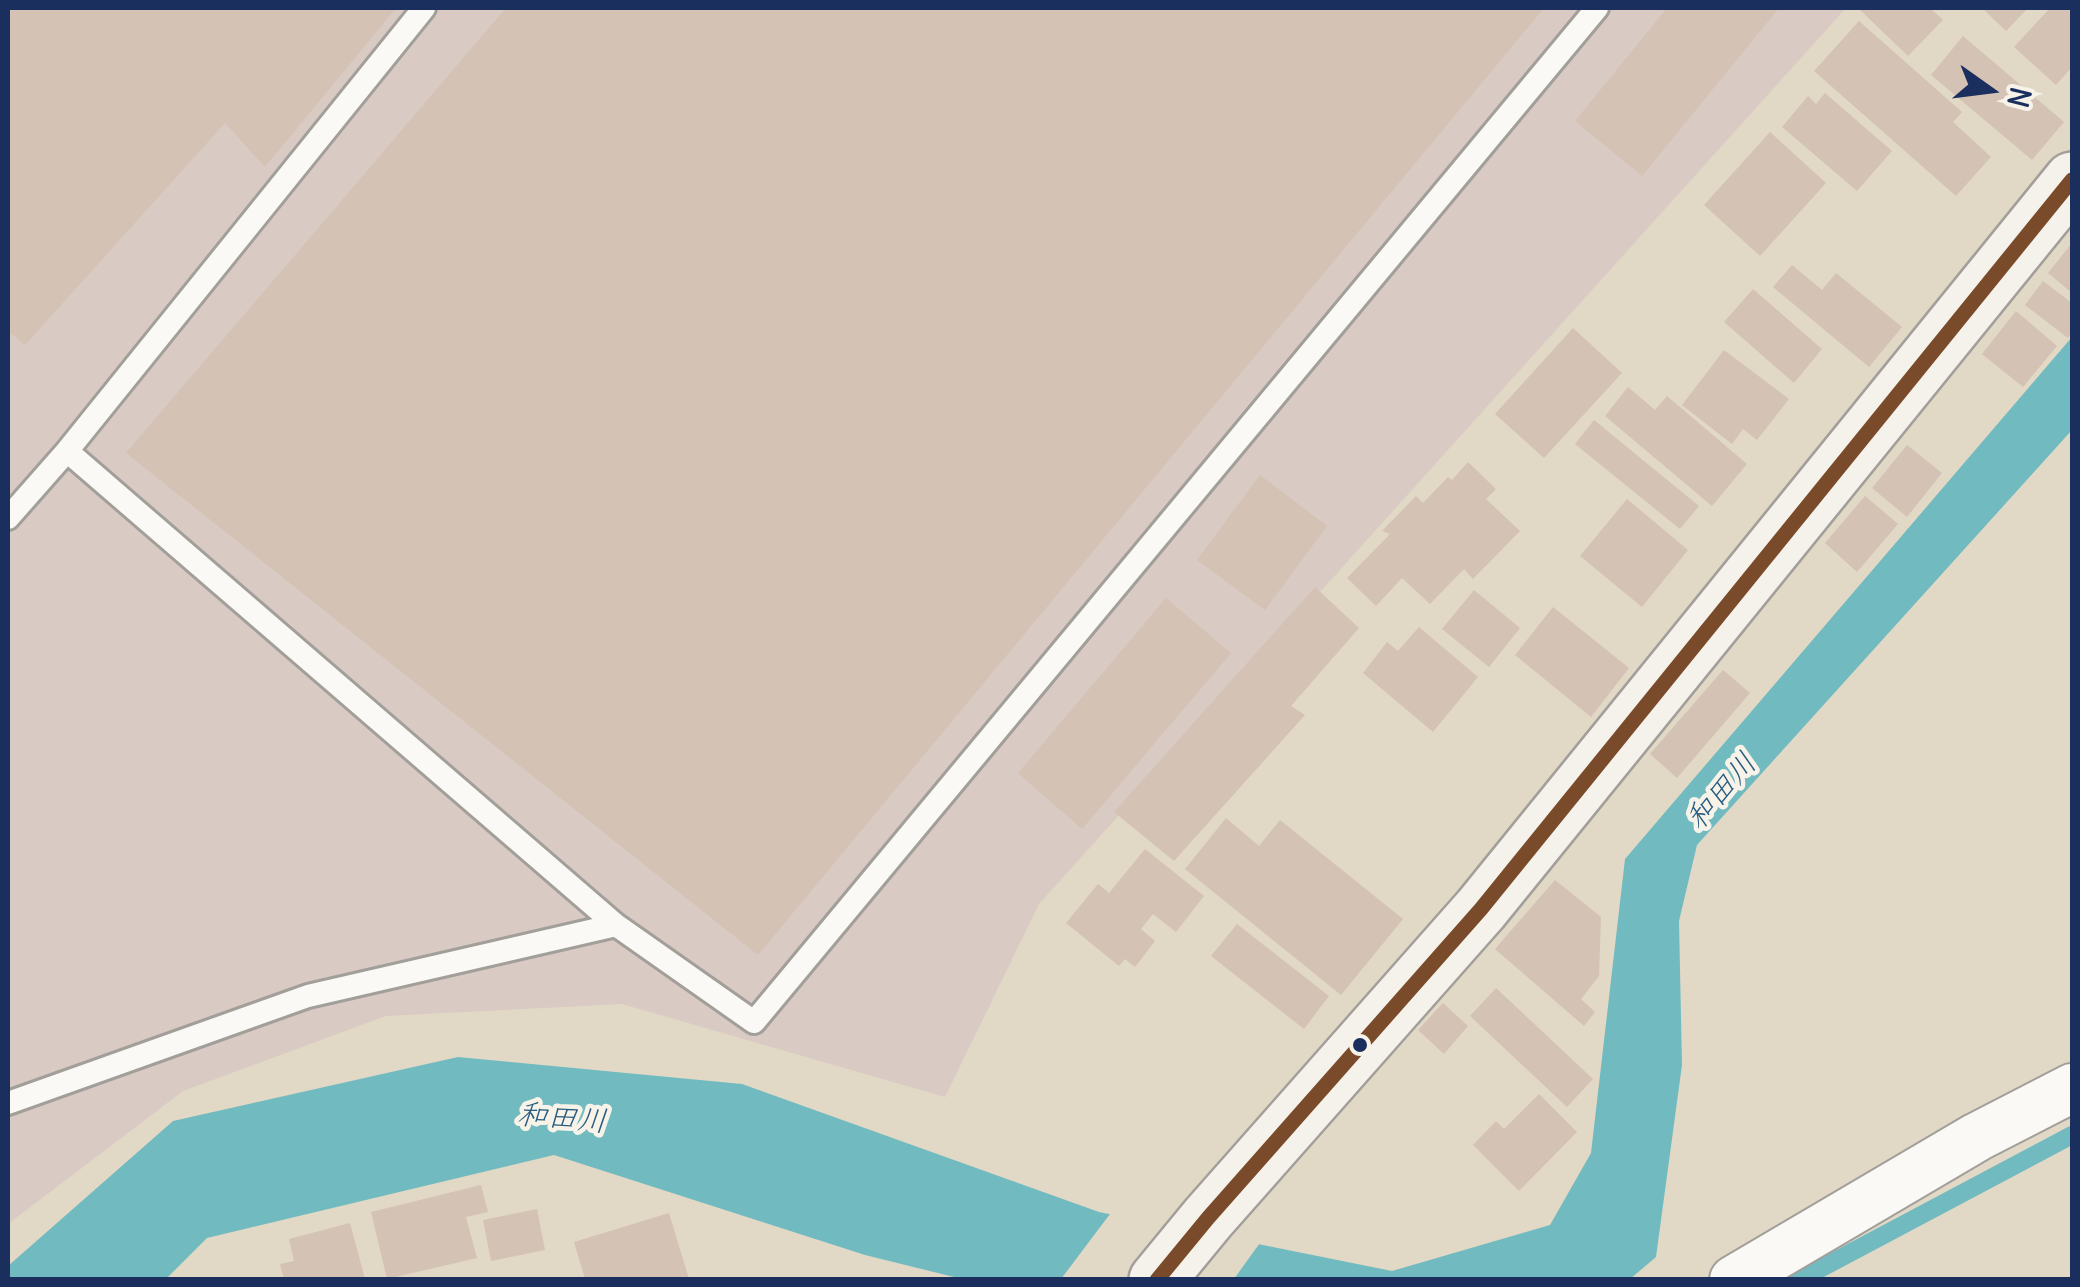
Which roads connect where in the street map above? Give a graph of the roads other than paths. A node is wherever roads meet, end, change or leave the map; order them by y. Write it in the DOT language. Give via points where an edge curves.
graph roads {
  1 [pos="424,8"];
  2 [pos="1597,8"];
  3 [pos="2072,180"];
  4 [pos="67,450"];
  5 [pos="8,518"];
  6 [pos="616,925"];
  7 [pos="2072,1088"];
  8 [pos="8,1103"];
  9 [pos="1157,1280"];
  10 [pos="1734,1280"];
  1 -- 4 [label="lane"];
  2 -- 6 [label="lane" via="754,1022"];
  3 -- 9 [label="main road" via="1480,909"];
  4 -- 5 [label="lane"];
  4 -- 6 [label="lane"];
  6 -- 8 [label="lane" via="308,996"];
  7 -- 10 [label="street"];
}
